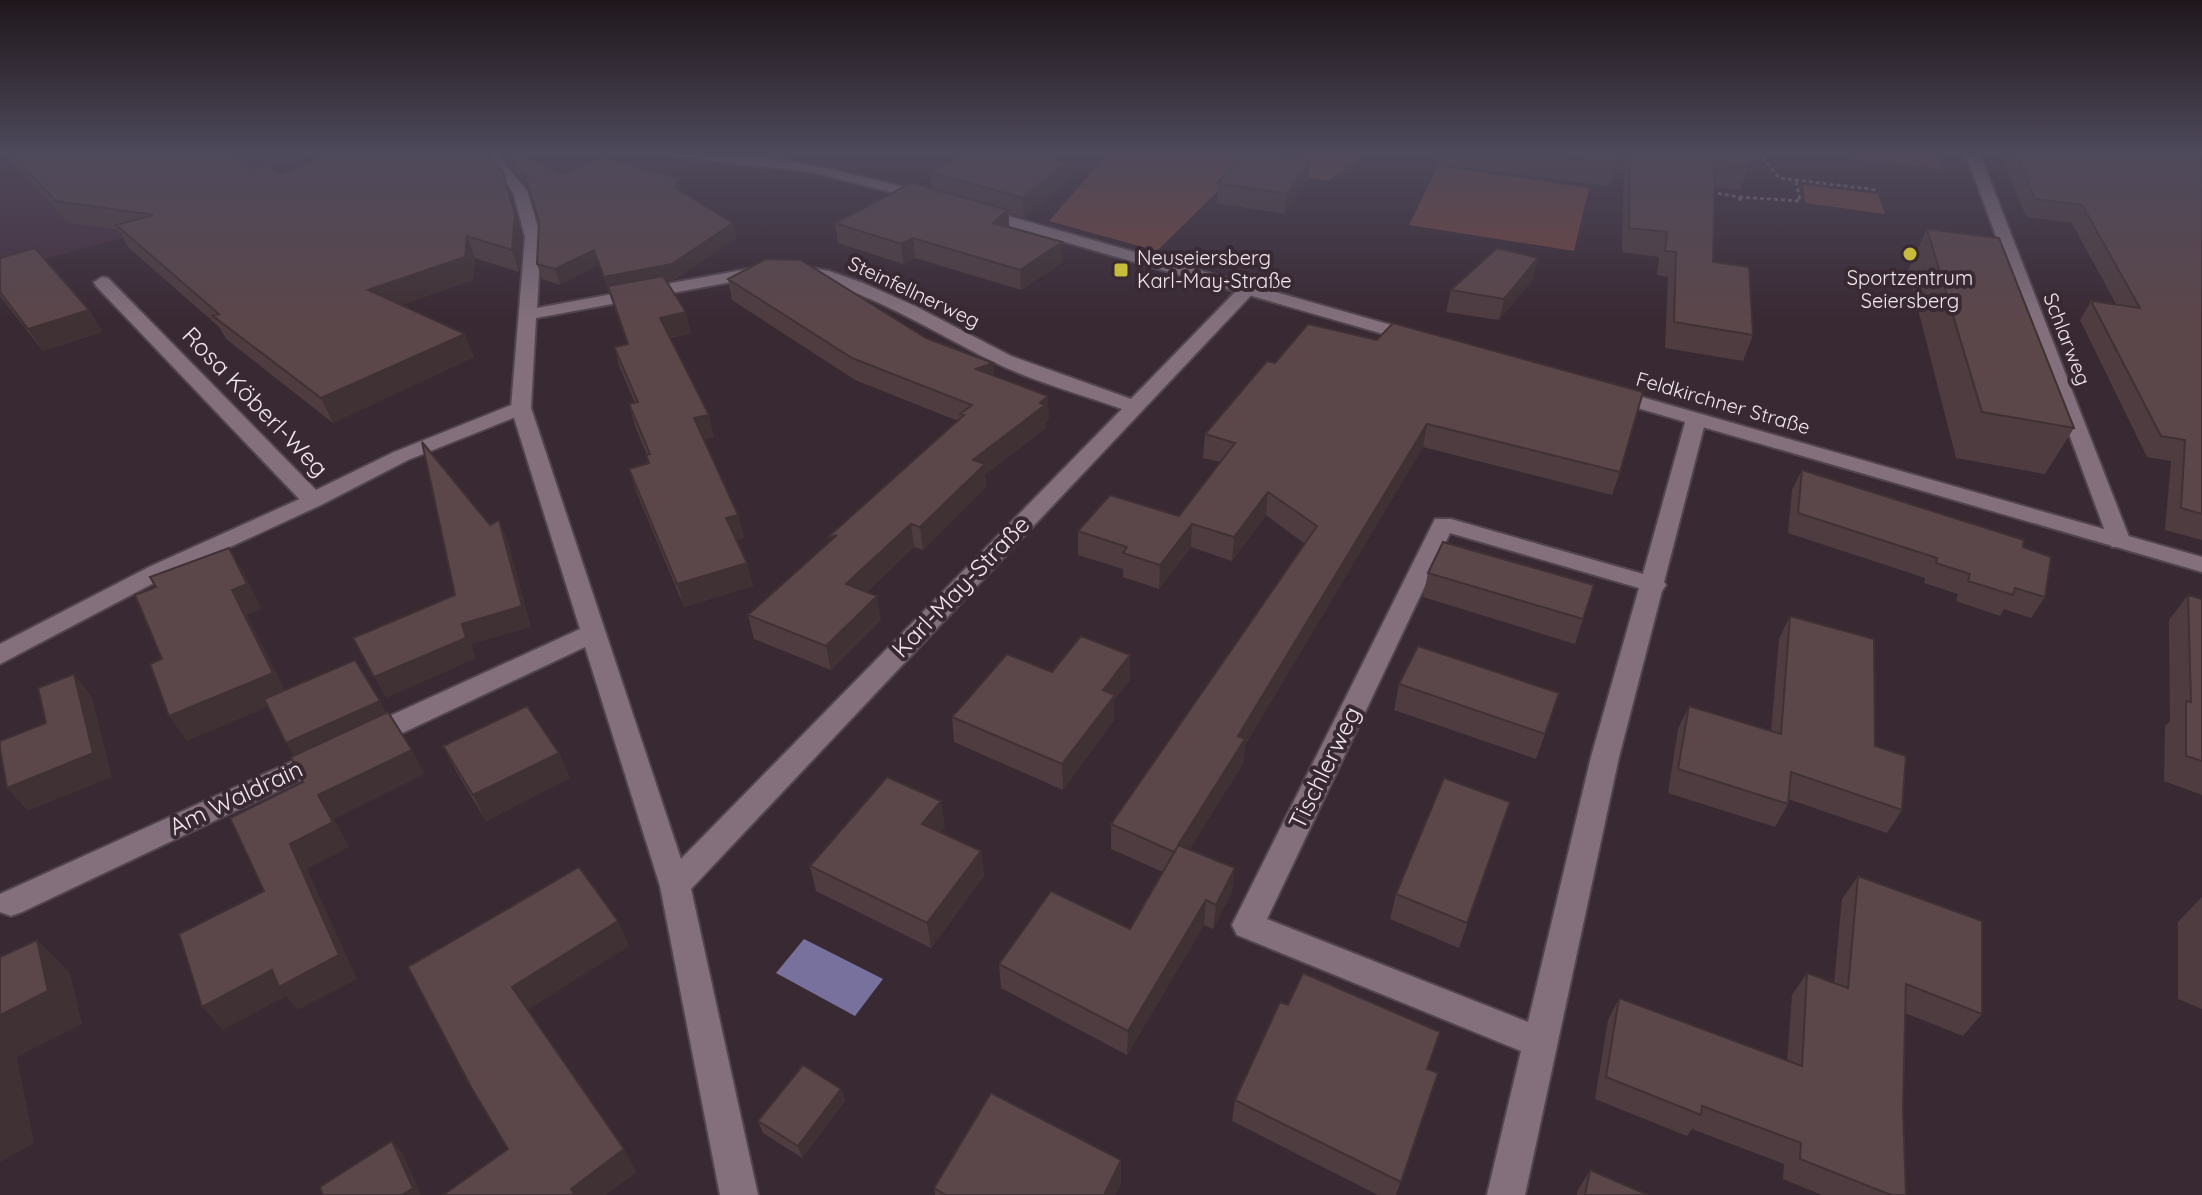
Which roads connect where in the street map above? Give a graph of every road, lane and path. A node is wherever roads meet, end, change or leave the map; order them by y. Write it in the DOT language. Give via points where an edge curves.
graph roads {
  1 [pos="527,208"];
  2 [pos="962,208"];
  3 [pos="1993,208"];
  4 [pos="102,282"];
  5 [pos="1248,289"];
  6 [pos="526,315"];
  7 [pos="1430,342"];
  8 [pos="1593,389"];
  9 [pos="1133,406"];
  10 [pos="521,408"];
  11 [pos="1696,419"];
  12 [pos="313,500"];
  13 [pos="2120,542"];
  14 [pos="2202,565"];
  15 [pos="1654,585"];
  16 [pos="593,633"];
  17 [pos="0,655"];
  18 [pos="675,886"];
  19 [pos="11,903"];
  20 [pos="1541,1043"];
  21 [pos="739,1195"];
  22 [pos="1506,1195"];
  1 -- 6 [label="street" via="533,237"];
  2 -- 5 [label="street"];
  3 -- 13 [label="street, Schlarweg"];
  4 -- 12 [label="street, Rosa Köberl-Weg"];
  5 -- 7 [label="street"];
  5 -- 9 [label="street, Karl-May-Straße"];
  6 -- 9 [label="street, Steinfellnerweg" via="792,270 857,287 1004,360"];
  6 -- 10 [label="street"];
  8 -- 11 [label="street, Feldkirchner Straße"];
  9 -- 18 [label="street, Karl-May-Straße"];
  10 -- 12 [label="street, Rosa Köberl-Weg" via="401,456"];
  10 -- 16 [label="street"];
  11 -- 13 [label="street, Feldkirchner Straße"];
  11 -- 15 [label="street"];
  12 -- 17 [label="street" via="159,571"];
  13 -- 14 [label="street, Feldkirchner Straße"];
  15 -- 20 [label="street" via="1605,757"];
  15 -- 20 [label="street, Tischlerweg" via="1443,524 1248,925"];
  16 -- 18 [label="street"];
  16 -- 19 [label="street, Am Waldrain"];
  18 -- 21 [label="street"];
  20 -- 22 [label="street"];
}
